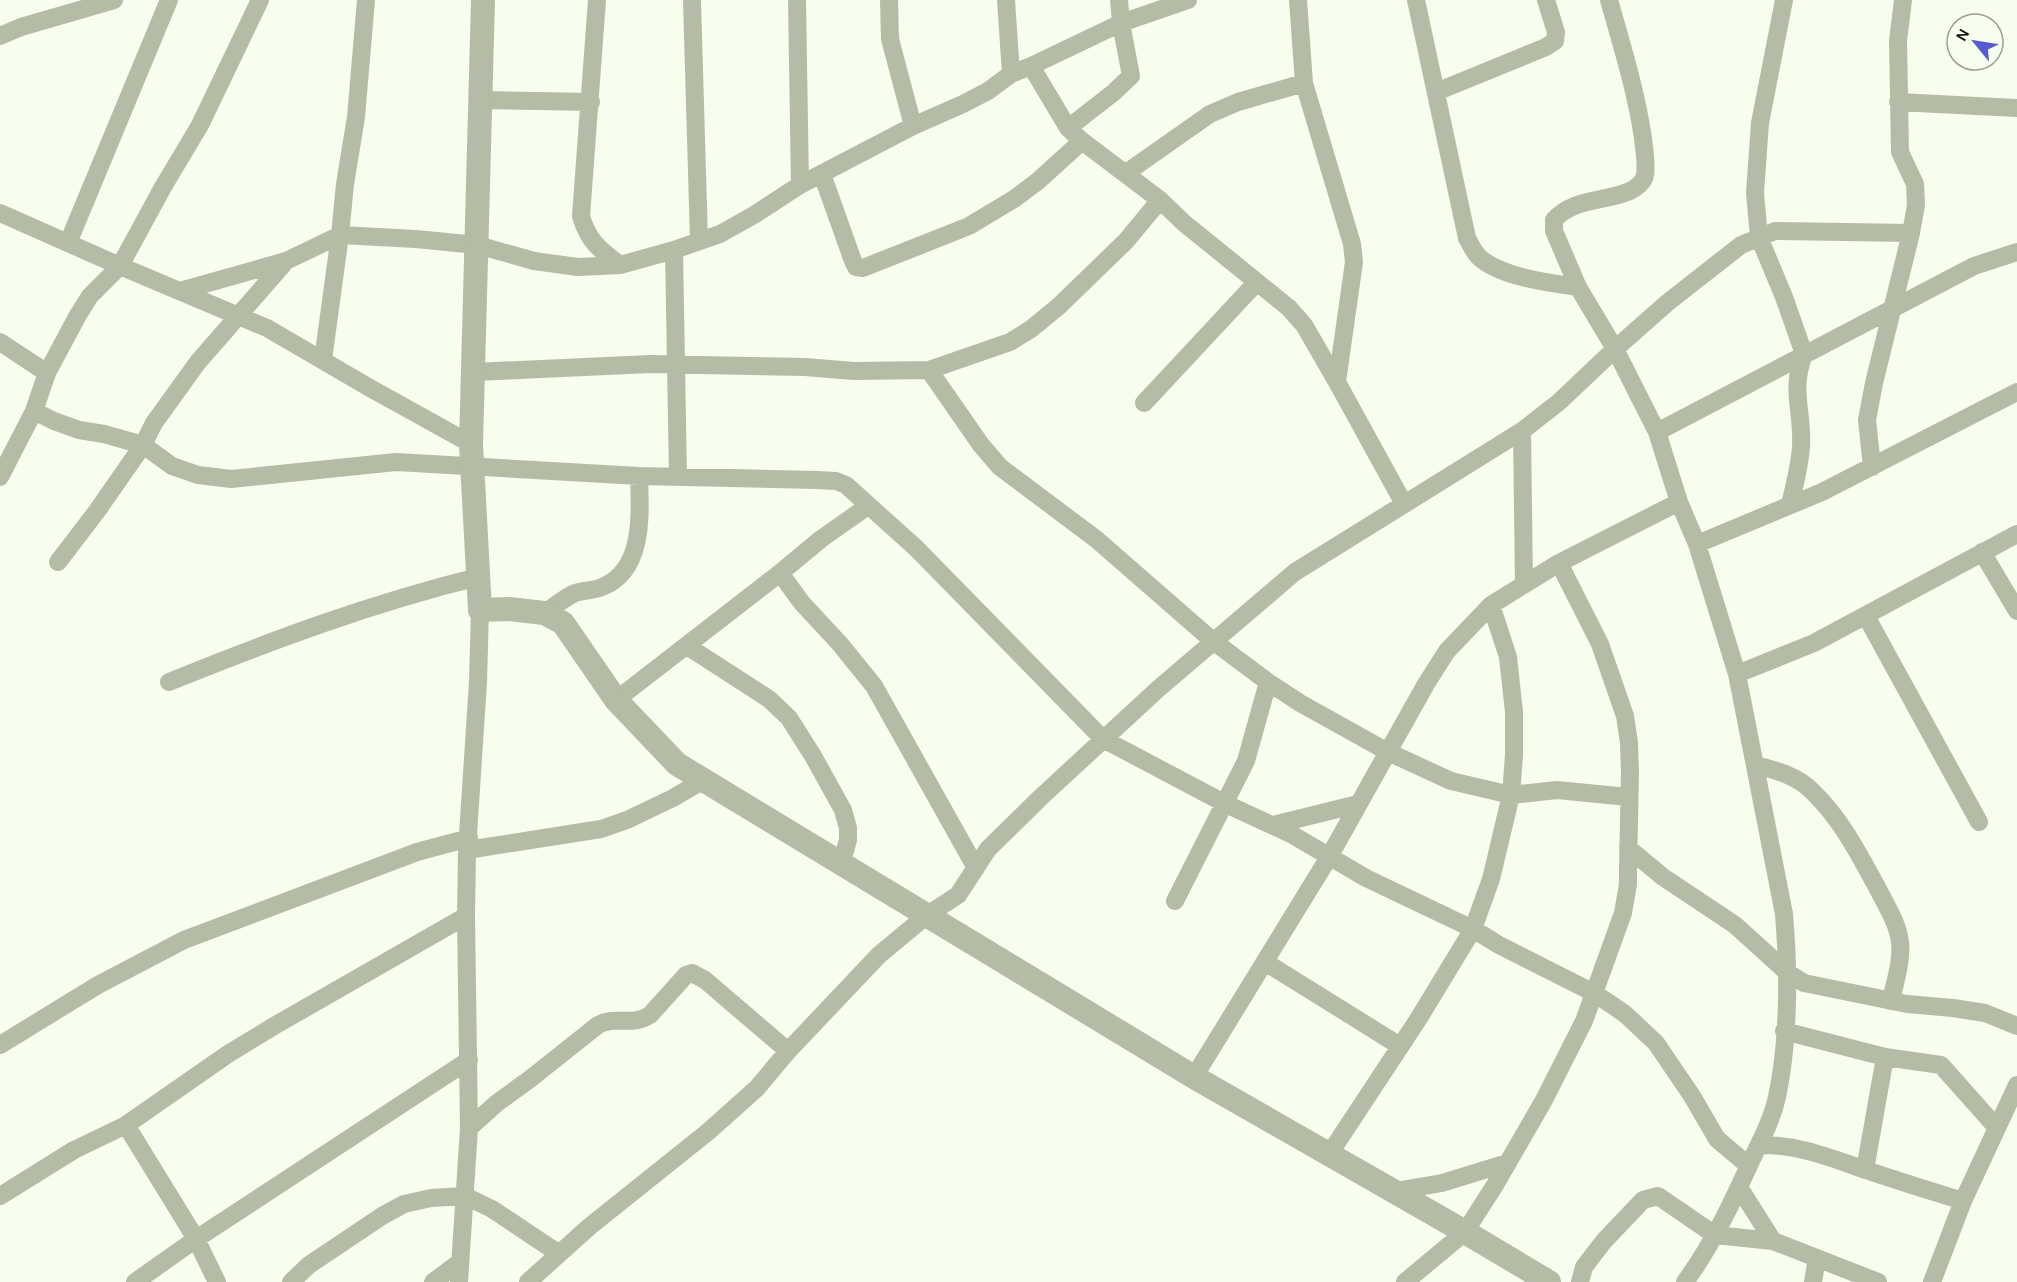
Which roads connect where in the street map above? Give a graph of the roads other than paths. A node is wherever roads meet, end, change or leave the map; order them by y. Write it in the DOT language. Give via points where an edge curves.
graph roads {
  1 [pos="114,0"];
  2 [pos="169,0"];
  3 [pos="260,0"];
  4 [pos="366,0"];
  5 [pos="483,0"];
  6 [pos="597,0"];
  7 [pos="693,0"];
  8 [pos="796,0"];
  9 [pos="890,0"];
  10 [pos="1006,0"];
  11 [pos="1119,0"];
  12 [pos="1188,0"];
  13 [pos="1298,0"];
  14 [pos="1416,0"];
  15 [pos="1546,0"];
  16 [pos="1609,0"];
  17 [pos="1784,0"];
  18 [pos="1903,0"];
  19 [pos="1121,24"];
  20 [pos="0,36"];
  21 [pos="1031,66"];
  22 [pos="1011,74"];
  23 [pos="1304,83"];
  24 [pos="1436,92"];
  25 [pos="481,100"];
  26 [pos="591,102"];
  27 [pos="1898,102"];
  28 [pos="2017,108"];
  29 [pos="913,126"];
  30 [pos="1068,128"];
  31 [pos="1082,141"];
  32 [pos="1126,173"];
  33 [pos="822,174"];
  34 [pos="800,185"];
  35 [pos="1160,200"];
  36 [pos="0,213"];
  37 [pos="1911,233"];
  38 [pos="340,235"];
  39 [pos="1759,237"];
  40 [pos="699,241"];
  41 [pos="68,243"];
  42 [pos="477,245"];
  43 [pos="674,250"];
  44 [pos="2017,252"];
  45 [pos="286,261"];
  46 [pos="620,265"];
  47 [pos="120,266"];
  48 [pos="1256,283"];
  49 [pos="1578,287"];
  50 [pos="180,291"];
  51 [pos="1892,308"];
  52 [pos="236,316"];
  53 [pos="0,342"];
  54 [pos="1615,349"];
  55 [pos="1804,354"];
  56 [pos="323,360"];
  57 [pos="676,366"];
  58 [pos="929,370"];
  59 [pos="474,372"];
  60 [pos="47,373"];
  61 [pos="1337,382"];
  62 [pos="2017,392"];
  63 [pos="1144,403"];
  64 [pos="34,411"];
  65 [pos="1522,431"];
  66 [pos="1657,432"];
  67 [pos="143,445"];
  68 [pos="472,454"];
  69 [pos="1872,467"];
  70 [pos="639,476"];
  71 [pos="0,477"];
  72 [pos="678,477"];
  73 [pos="1679,502"];
  74 [pos="1404,504"];
  75 [pos="1790,505"];
  76 [pos="868,506"];
  77 [pos="2017,534"];
  78 [pos="1697,544"];
  79 [pos="1982,552"];
  80 [pos="58,562"];
  81 [pos="1559,563"];
  82 [pos="780,573"];
  83 [pos="478,577"];
  84 [pos="1524,585"];
  85 [pos="1491,605"];
  86 [pos="480,610"];
  87 [pos="2017,611"];
  88 [pos="544,613"];
  89 [pos="1866,616"];
  90 [pos="1213,640"];
  91 [pos="687,645"];
  92 [pos="1737,674"];
  93 [pos="169,682"];
  94 [pos="1268,682"];
  95 [pos="616,700"];
  96 [pos="1103,739"];
  97 [pos="1388,752"];
  98 [pos="677,764"];
  99 [pos="1755,765"];
  100 [pos="702,781"];
  101 [pos="1511,795"];
  102 [pos="1628,797"];
  103 [pos="673,798"];
  104 [pos="1226,804"];
  105 [pos="1358,804"];
  106 [pos="1978,822"];
  107 [pos="1273,825"];
  108 [pos="468,844"];
  109 [pos="1628,848"];
  110 [pos="1329,857"];
  111 [pos="841,865"];
  112 [pos="976,868"];
  113 [pos="1175,900"];
  114 [pos="466,916"];
  115 [pos="926,916"];
  116 [pos="1473,929"];
  117 [pos="1266,962"];
  118 [pos="1788,973"];
  119 [pos="1593,993"];
  120 [pos="1891,1001"];
  121 [pos="2017,1026"];
  122 [pos="1784,1032"];
  123 [pos="0,1045"];
  124 [pos="1400,1046"];
  125 [pos="788,1051"];
  126 [pos="1885,1057"];
  127 [pos="468,1060"];
  128 [pos="1194,1077"];
  129 [pos="2017,1085"];
  130 [pos="126,1125"];
  131 [pos="469,1128"];
  132 [pos="1997,1128"];
  133 [pos="1759,1145"];
  134 [pos="1330,1154"];
  135 [pos="1507,1163"];
  136 [pos="1749,1166"];
  137 [pos="1865,1170"];
  138 [pos="1739,1187"];
  139 [pos="1395,1191"];
  140 [pos="0,1196"];
  141 [pos="465,1196"];
  142 [pos="1963,1201"];
  143 [pos="1465,1232"];
  144 [pos="1715,1235"];
  145 [pos="196,1239"];
  146 [pos="1773,1241"];
  147 [pos="558,1254"];
  148 [pos="1817,1258"];
  149 [pos="460,1262"];
  150 [pos="135,1282"];
  151 [pos="218,1282"];
  152 [pos="291,1282"];
  153 [pos="433,1282"];
  154 [pos="459,1282"];
  155 [pos="528,1282"];
  156 [pos="1405,1282"];
  157 [pos="1549,1282"];
  158 [pos="1580,1282"];
  159 [pos="1685,1282"];
  160 [pos="1813,1282"];
  161 [pos="1878,1282"];
  162 [pos="1932,1282"];
  1 -- 20 [label="street"];
  2 -- 41 [label="street"];
  3 -- 47 [label="street" via="200,126"];
  4 -- 38 [label="street"];
  5 -- 25 [label="street"];
  6 -- 26 [label="street"];
  7 -- 40 [label="street"];
  8 -- 34 [label="street"];
  9 -- 29 [label="street" via="890,39"];
  10 -- 22 [label="street"];
  11 -- 19 [label="street"];
  12 -- 19 [label="street"];
  13 -- 23 [label="street"];
  14 -- 24 [label="street"];
  15 -- 24 [label="street" via="1555,41"];
  16 -- 49 [label="street" via="1634,86 1645,177 1629,191 1584,202 1561,212 1554,220 1554,231"];
  17 -- 39 [label="street" via="1760,131 1755,193"];
  18 -- 27 [label="street"];
  19 -- 21 [label="street"];
  19 -- 30 [label="street" via="1131,76"];
  21 -- 22 [label="street"];
  21 -- 30 [label="street"];
  22 -- 29 [label="street" via="979,95"];
  23 -- 32 [label="street" via="1210,114"];
  23 -- 61 [label="street" via="1353,253"];
  24 -- 49 [label="street" via="1467,238 1477,256 1492,266"];
  25 -- 26 [label="street"];
  25 -- 42 [label="street"];
  26 -- 46 [label="street" via="581,216 598,249"];
  27 -- 28 [label="street"];
  27 -- 37 [label="street" via="1900,152 1915,184"];
  29 -- 33 [label="street"];
  30 -- 31 [label="street"];
  31 -- 32 [label="street"];
  31 -- 33 [label="street" via="1038,181 969,226 863,268 856,267 853,261"];
  32 -- 35 [label="street"];
  33 -- 34 [label="street"];
  34 -- 40 [label="street" via="720,234"];
  35 -- 48 [label="street"];
  35 -- 58 [label="street" via="1117,249 1031,329 1010,342"];
  36 -- 41 [label="street"];
  37 -- 39 [label="street" via="1775,231"];
  37 -- 51 [label="street"];
  38 -- 42 [label="street"];
  38 -- 45 [label="street"];
  38 -- 56 [label="street"];
  39 -- 54 [label="street" via="1729,253"];
  39 -- 55 [label="street"];
  40 -- 43 [label="street"];
  41 -- 47 [label="street"];
  42 -- 46 [label="street" via="534,261 578,267"];
  42 -- 59 [label="street"];
  43 -- 46 [label="street"];
  43 -- 57 [label="street"];
  44 -- 51 [label="street" via="1974,266"];
  45 -- 50 [label="street"];
  45 -- 52 [label="street"];
  47 -- 50 [label="street"];
  47 -- 60 [label="street" via="90,296"];
  48 -- 61 [label="street" via="1304,325"];
  48 -- 63 [label="street"];
  49 -- 54 [label="street"];
  50 -- 52 [label="street"];
  51 -- 55 [label="street"];
  51 -- 69 [label="street" via="1867,420"];
  52 -- 56 [label="street" via="267,328"];
  52 -- 67 [label="street" via="154,423"];
  53 -- 60 [label="street"];
  54 -- 65 [label="street"];
  54 -- 66 [label="street"];
  55 -- 66 [label="street"];
  55 -- 75 [label="street" via="1797,388 1801,446"];
  56 -- 68 [label="street"];
  57 -- 58 [label="street"];
  57 -- 59 [label="street"];
  57 -- 72 [label="street"];
  58 -- 90 [label="street" via="1000,467 1096,539"];
  59 -- 68 [label="street"];
  60 -- 64 [label="street"];
  61 -- 74 [label="street"];
  62 -- 69 [label="street"];
  64 -- 67 [label="street" via="79,430"];
  64 -- 71 [label="street"];
  65 -- 74 [label="street"];
  65 -- 84 [label="street"];
  66 -- 73 [label="street"];
  67 -- 68 [label="street" via="172,466 198,475 231,479"];
  67 -- 80 [label="street"];
  68 -- 70 [label="street"];
  68 -- 83 [label="street"];
  69 -- 75 [label="street"];
  70 -- 72 [label="street"];
  70 -- 88 [label="street" via="641,524 627,564 617,578 602,587 576,593"];
  72 -- 76 [label="street" via="836,481 846,485"];
  73 -- 78 [label="street"];
  73 -- 81 [label="street"];
  74 -- 90 [label="street" via="1294,572"];
  75 -- 78 [label="street"];
  76 -- 82 [label="street"];
  76 -- 96 [label="street" via="916,548"];
  77 -- 79 [label="street"];
  78 -- 92 [label="street"];
  79 -- 87 [label="street"];
  79 -- 89 [label="street"];
  81 -- 84 [label="street"];
  81 -- 102 [label="street" via="1600,644 1625,716"];
  82 -- 91 [label="street"];
  82 -- 112 [label="street" via="874,686"];
  83 -- 86 [label="street"];
  83 -- 93 [label="street" via="338,618"];
  84 -- 85 [label="street"];
  85 -- 97 [label="street" via="1447,651"];
  85 -- 101 [label="street" via="1508,657 1512,686"];
  86 -- 88 [label="street"];
  86 -- 108 [label="street"];
  88 -- 95 [label="street" via="563,623"];
  89 -- 92 [label="street" via="1814,643"];
  89 -- 106 [label="street"];
  90 -- 94 [label="street"];
  90 -- 96 [label="street"];
  91 -- 95 [label="street"];
  91 -- 111 [label="street" via="769,699 789,718 843,810 848,840"];
  92 -- 99 [label="street"];
  94 -- 97 [label="street"];
  94 -- 104 [label="street" via="1246,761"];
  95 -- 98 [label="street"];
  96 -- 104 [label="street"];
  96 -- 112 [label="street" via="1004,832"];
  97 -- 101 [label="street" via="1451,780"];
  97 -- 105 [label="street"];
  98 -- 100 [label="street"];
  98 -- 103 [label="street"];
  99 -- 118 [label="street" via="1784,914"];
  99 -- 120 [label="street" via="1787,775 1813,792 1866,864 1900,942"];
  100 -- 103 [label="street"];
  100 -- 111 [label="street"];
  101 -- 102 [label="street" via="1557,790"];
  101 -- 116 [label="street" via="1491,879"];
  102 -- 109 [label="street"];
  103 -- 108 [label="street" via="602,829"];
  104 -- 107 [label="street"];
  104 -- 113 [label="street"];
  105 -- 107 [label="street"];
  105 -- 110 [label="street"];
  107 -- 110 [label="street"];
  108 -- 114 [label="street"];
  108 -- 123 [label="street" via="417,852 184,940 98,985"];
  109 -- 118 [label="street" via="1663,877 1735,925"];
  109 -- 119 [label="street" via="1623,913"];
  110 -- 116 [label="street"];
  110 -- 117 [label="street"];
  111 -- 115 [label="street"];
  112 -- 115 [label="street" via="958,895"];
  114 -- 127 [label="street"];
  114 -- 130 [label="street" via="228,1054"];
  115 -- 125 [label="street" via="879,955"];
  115 -- 128 [label="street"];
  116 -- 119 [label="street"];
  116 -- 124 [label="street"];
  117 -- 124 [label="street"];
  117 -- 128 [label="street"];
  118 -- 120 [label="street" via="1822,987"];
  118 -- 122 [label="street"];
  119 -- 135 [label="street" via="1568,1054"];
  119 -- 136 [label="street" via="1656,1043 1717,1139"];
  120 -- 121 [label="street" via="1971,1010"];
  122 -- 126 [label="street"];
  122 -- 133 [label="street" via="1777,1098"];
  124 -- 134 [label="street"];
  125 -- 131 [label="street" via="692,973 644,1019 605,1020 598,1024"];
  125 -- 147 [label="street" via="757,1088 710,1131"];
  126 -- 132 [label="street" via="1941,1065"];
  126 -- 137 [label="street"];
  127 -- 131 [label="street"];
  127 -- 145 [label="street"];
  128 -- 134 [label="street"];
  129 -- 132 [label="street"];
  130 -- 140 [label="street" via="74,1150"];
  130 -- 145 [label="street"];
  131 -- 141 [label="street"];
  132 -- 142 [label="street"];
  133 -- 136 [label="street"];
  133 -- 137 [label="street" via="1822,1154"];
  134 -- 139 [label="street"];
  135 -- 139 [label="street" via="1442,1183"];
  135 -- 143 [label="street"];
  136 -- 138 [label="street"];
  137 -- 142 [label="street"];
  138 -- 144 [label="street"];
  138 -- 146 [label="street"];
  139 -- 143 [label="street"];
  141 -- 147 [label="street" via="492,1209"];
  141 -- 149 [label="street"];
  141 -- 152 [label="street" via="404,1204 355,1233"];
  142 -- 162 [label="street"];
  143 -- 156 [label="street"];
  143 -- 157 [label="street"];
  144 -- 146 [label="street"];
  144 -- 158 [label="street" via="1658,1196 1643,1200 1593,1253"];
  144 -- 159 [label="street"];
  145 -- 150 [label="street"];
  145 -- 151 [label="street"];
  146 -- 148 [label="street"];
  147 -- 155 [label="street"];
  148 -- 160 [label="street"];
  148 -- 161 [label="street"];
  149 -- 153 [label="street"];
  149 -- 154 [label="street"];
}
